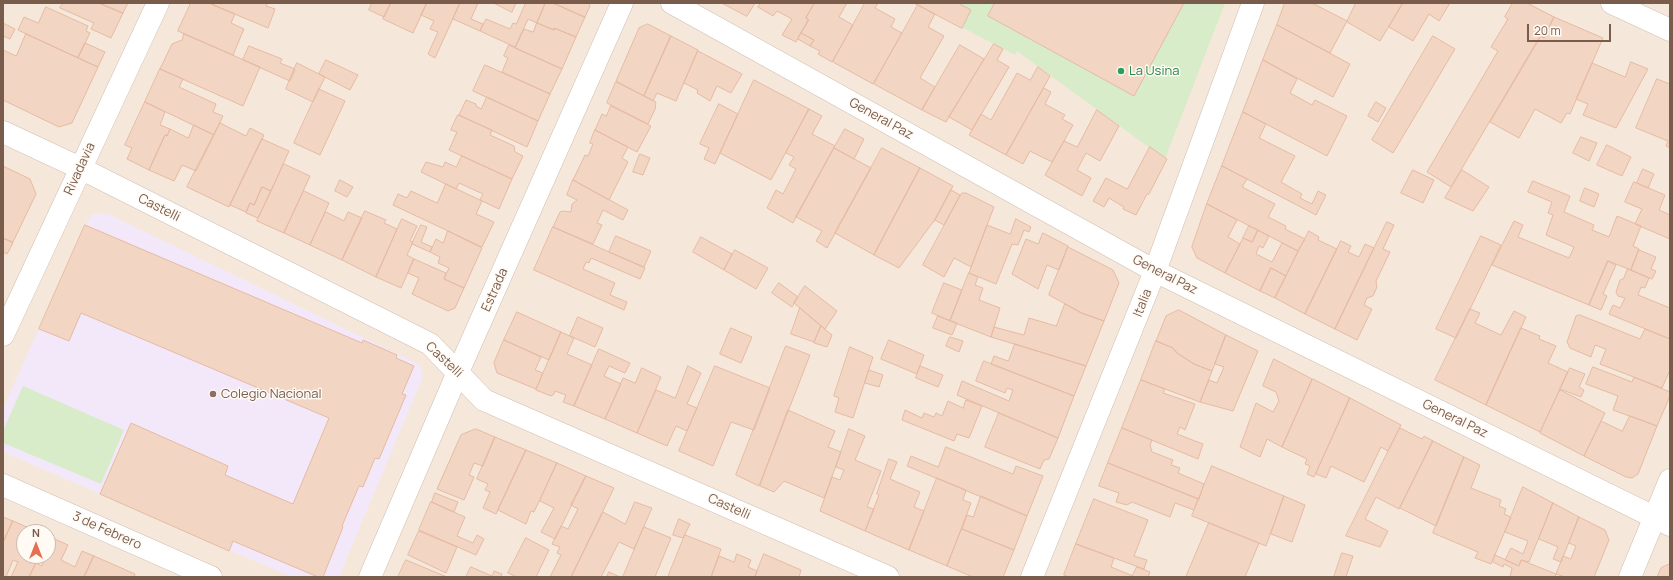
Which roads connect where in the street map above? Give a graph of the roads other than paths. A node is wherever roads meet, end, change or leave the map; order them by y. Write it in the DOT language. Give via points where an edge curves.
graph roads {
  1 [pos="158,3"];
  2 [pos="622,3"];
  3 [pos="672,3"];
  4 [pos="1253,3"];
  5 [pos="1612,3"];
  6 [pos="1670,30"];
  7 [pos="3,132"];
  8 [pos="80,168"];
  9 [pos="1155,271"];
  10 [pos="3,335"];
  11 [pos="458,372"];
  12 [pos="1670,480"];
  13 [pos="3,485"];
  14 [pos="1663,522"];
  15 [pos="211,577"];
  16 [pos="370,577"];
  17 [pos="888,577"];
  18 [pos="1032,577"];
  19 [pos="1630,577"];
  1 -- 8 [label="street, Rivadavia"];
  2 -- 11 [label="street, Estrada"];
  3 -- 9 [label="street, General Paz"];
  4 -- 9 [label="street, Italia"];
  5 -- 6 [label="street"];
  7 -- 8 [label="street, Castelli"];
  8 -- 10 [label="street, Rivadavia"];
  8 -- 11 [label="street, Castelli" via="430,344"];
  9 -- 14 [label="street, General Paz"];
  9 -- 18 [label="street, Italia"];
  11 -- 16 [label="street, Estrada"];
  11 -- 17 [label="street, Castelli" via="484,400"];
  12 -- 14 [label="street"];
  13 -- 15 [label="street, 3 de Febrero"];
  14 -- 19 [label="street"];
}
